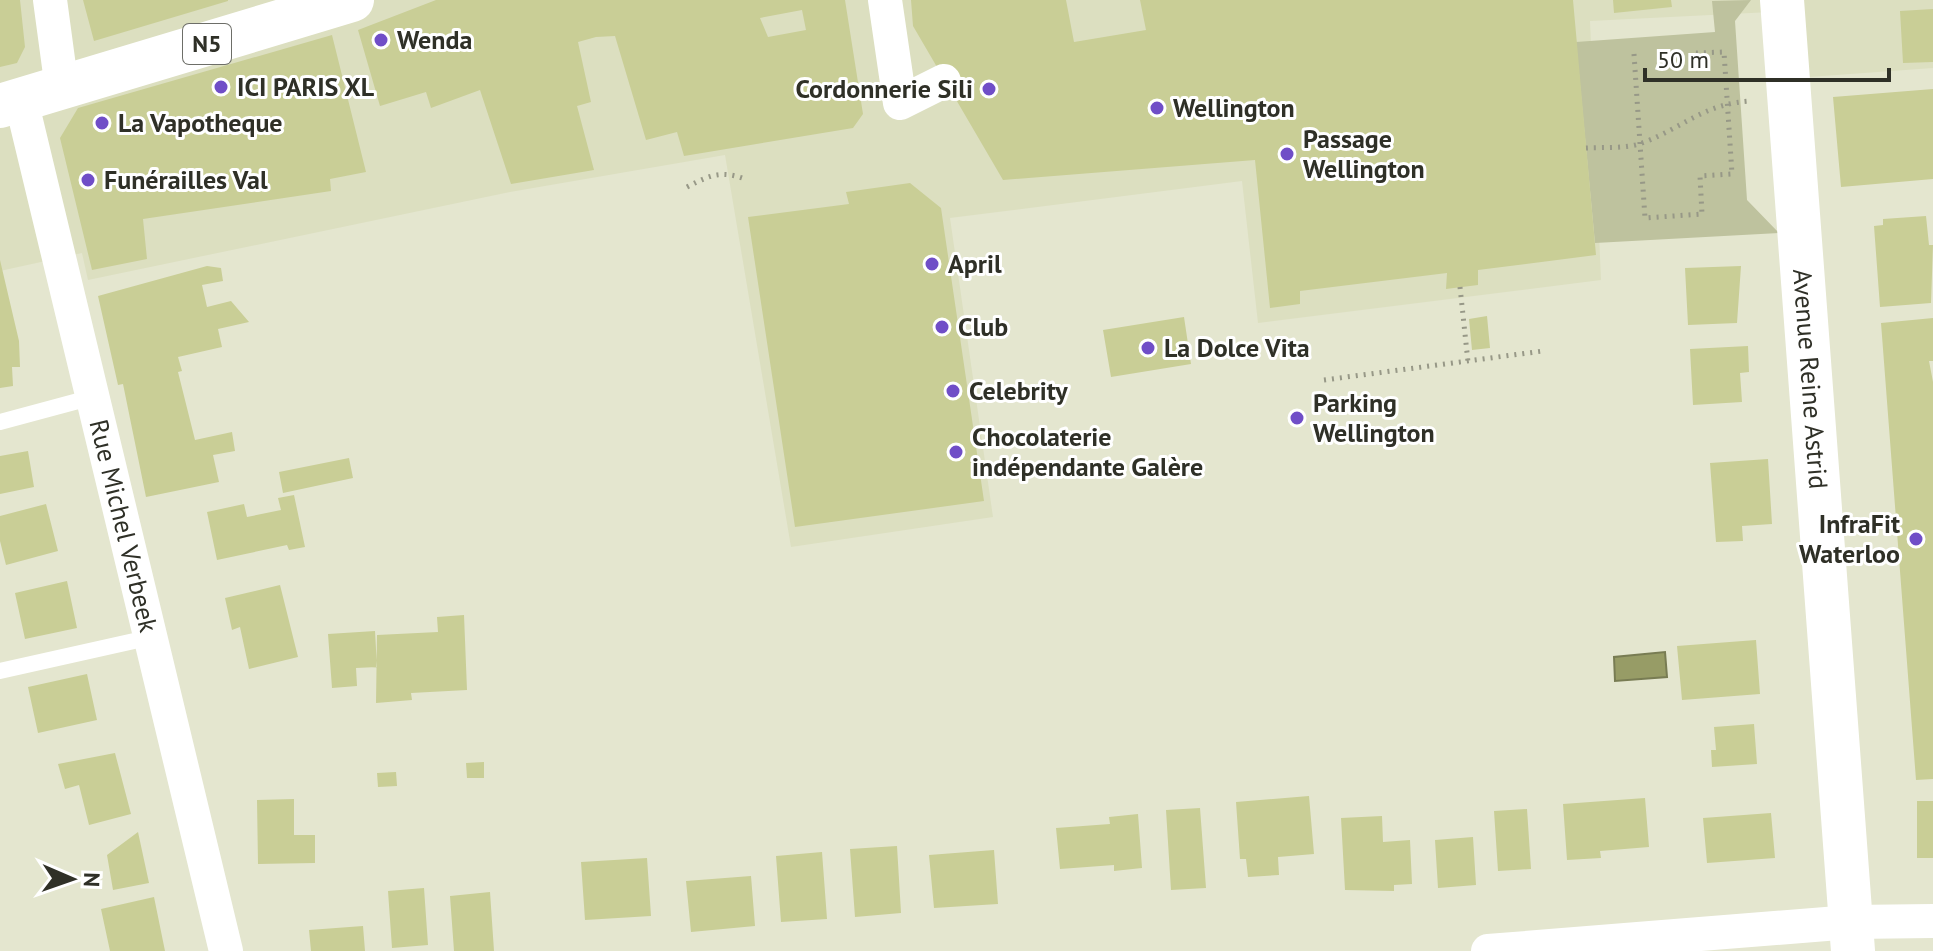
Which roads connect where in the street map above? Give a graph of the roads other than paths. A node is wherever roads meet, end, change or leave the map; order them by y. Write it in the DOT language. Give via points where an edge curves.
graph roads {
  1 [pos="50,0"];
  2 [pos="352,0"];
  3 [pos="885,0"];
  4 [pos="1782,0"];
  5 [pos="944,81"];
  6 [pos="62,89"];
  7 [pos="10,103"];
  8 [pos="93,397"];
  9 [pos="0,422"];
  10 [pos="152,637"];
  11 [pos="0,671"];
  12 [pos="1933,921"];
  13 [pos="1852,936"];
  14 [pos="226,951"];
  15 [pos="1488,951"];
  1 -- 6 [label="street"];
  2 -- 6 [label="street, N5"];
  3 -- 5 [label="street" via="900,103"];
  4 -- 13 [label="street, Avenue Reine Astrid"];
  6 -- 7 [label="street, N5"];
  7 -- 8 [label="street, Rue Michel Verbeek"];
  8 -- 9 [label="lane"];
  8 -- 10 [label="street, Rue Michel Verbeek"];
  10 -- 11 [label="lane"];
  10 -- 14 [label="street, Rue Michel Verbeek"];
  12 -- 13 [label="street"];
  13 -- 15 [label="street"];
}
